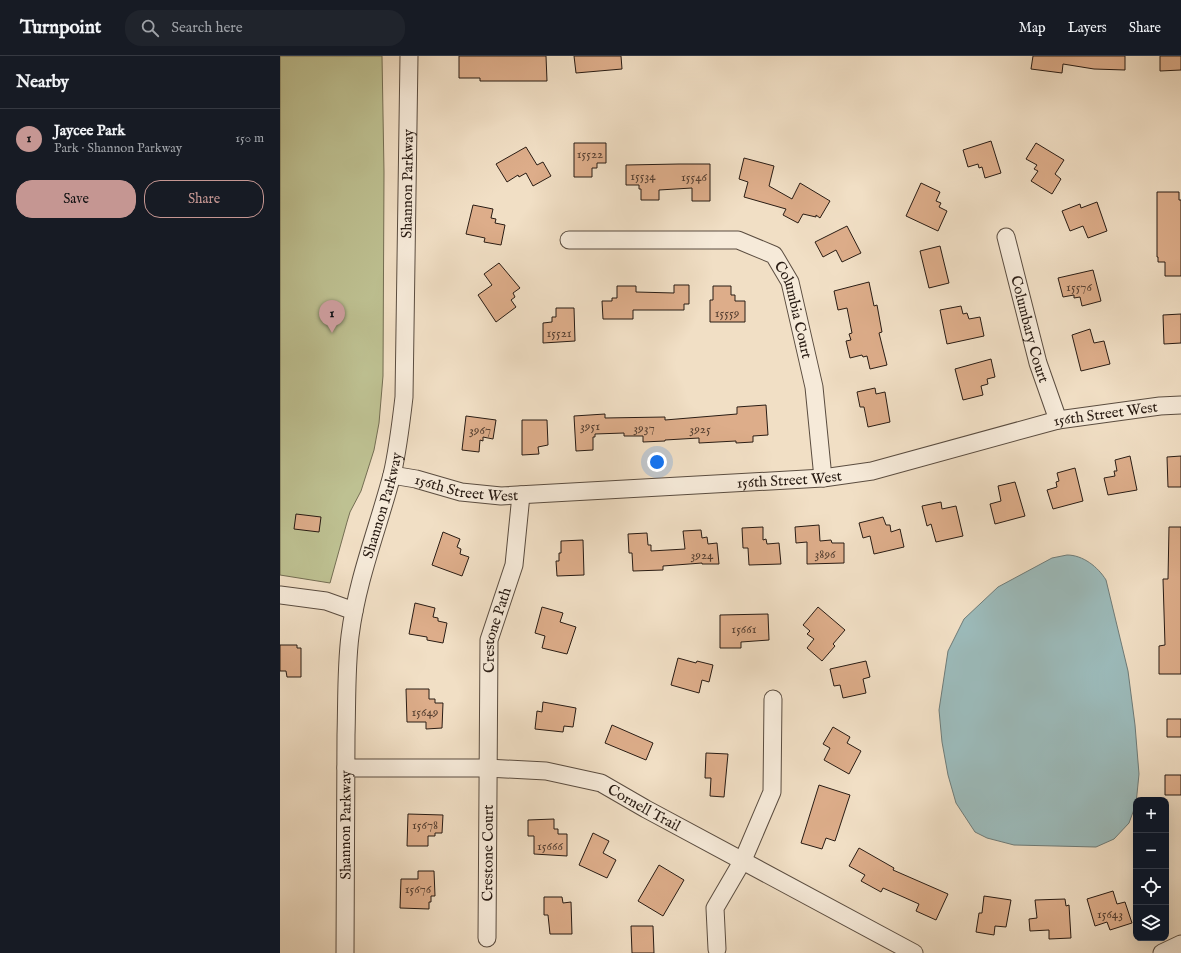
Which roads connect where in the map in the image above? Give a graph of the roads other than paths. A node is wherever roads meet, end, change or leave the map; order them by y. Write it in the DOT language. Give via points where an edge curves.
graph roads {
  1 [pos="409,56"];
  2 [pos="1006,237"];
  3 [pos="569,240"];
  4 [pos="1181,405"];
  5 [pos="1058,420"];
  6 [pos="392,475"];
  7 [pos="823,478"];
  8 [pos="521,495"];
  9 [pos="280,595"];
  10 [pos="354,611"];
  11 [pos="773,700"];
  12 [pos="346,768"];
  13 [pos="488,768"];
  14 [pos="743,860"];
  15 [pos="487,938"];
  16 [pos="1181,944"];
  17 [pos="717,949"];
  18 [pos="345,953"];
  19 [pos="914,953"];
  20 [pos="1162,953"];
  1 -- 6 [label="street, Shannon Parkway" via="404,397"];
  2 -- 5 [label="street, Columbary Court" via="1038,363"];
  3 -- 7 [label="street, Columbia Court" via="738,240 774,255 790,282 813,380"];
  4 -- 5 [label="street, 156th Street West"];
  5 -- 7 [label="street, 156th Street West" via="872,471"];
  6 -- 8 [label="street, 156th Street West" via="460,492"];
  6 -- 10 [label="street, Shannon Parkway" via="369,549"];
  7 -- 8 [label="street, 156th Street West"];
  8 -- 13 [label="street, Crestone Path" via="514,565 489,640"];
  9 -- 10 [label="street" via="326,601"];
  10 -- 12 [label="street, Shannon Parkway" via="348,659"];
  11 -- 14 [label="street" via="772,792"];
  12 -- 13 [label="street, Cornell Trail"];
  12 -- 18 [label="street, Shannon Parkway"];
  13 -- 14 [label="street, Cornell Trail" via="546,771 601,783"];
  13 -- 15 [label="street, Crestone Court"];
  14 -- 17 [label="street" via="715,908"];
  14 -- 19 [label="street, Cornell Trail"];
  16 -- 20 [label="street"];
}
